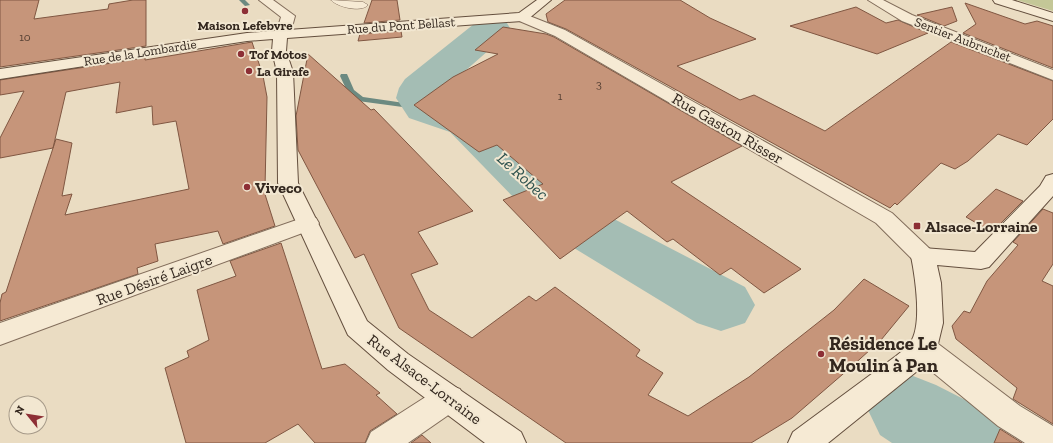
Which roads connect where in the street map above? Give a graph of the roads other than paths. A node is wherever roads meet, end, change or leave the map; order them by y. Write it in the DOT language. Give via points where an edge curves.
graph roads {
  1 [pos="265,0"];
  2 [pos="336,0"];
  3 [pos="545,0"];
  4 [pos="874,0"];
  5 [pos="999,0"];
  6 [pos="363,5"];
  7 [pos="522,17"];
  8 [pos="1053,17"];
  9 [pos="280,35"];
  10 [pos="0,74"];
  11 [pos="1053,75"];
  12 [pos="1051,187"];
  13 [pos="308,223"];
  14 [pos="923,256"];
  15 [pos="0,334"];
  16 [pos="923,348"];
  17 [pos="449,398"];
  18 [pos="382,443"];
  19 [pos="510,443"];
  20 [pos="804,443"];
  21 [pos="1053,443"];
  1 -- 9 [label="main road" via="288,16"];
  2 -- 6 [label="lane" via="346,4"];
  3 -- 7 [label="main road"];
  4 -- 11 [label="main road, Sentier Aubruchet" via="907,18"];
  5 -- 8 [label="main road"];
  7 -- 9 [label="main road, Rue du Pont Bellast"];
  7 -- 14 [label="main road, Rue Gaston Risser" via="560,33 884,218"];
  9 -- 10 [label="main road, Rue de la Lombardie" via="214,41"];
  9 -- 13 [label="main road, Rue Alsace-Lorraine" via="279,51 285,72 288,182"];
  12 -- 14 [label="main road" via="981,261"];
  13 -- 15 [label="main road, Rue Désiré Laigre"];
  13 -- 17 [label="main road, Rue Alsace-Lorraine" via="357,328 398,362"];
  14 -- 16 [label="main road" via="929,282 930,323"];
  16 -- 20 [label="main road"];
  16 -- 21 [label="main road" via="1009,416"];
  17 -- 18 [label="main road"];
  17 -- 19 [label="main road, Rue Alsace-Lorraine"];
}
